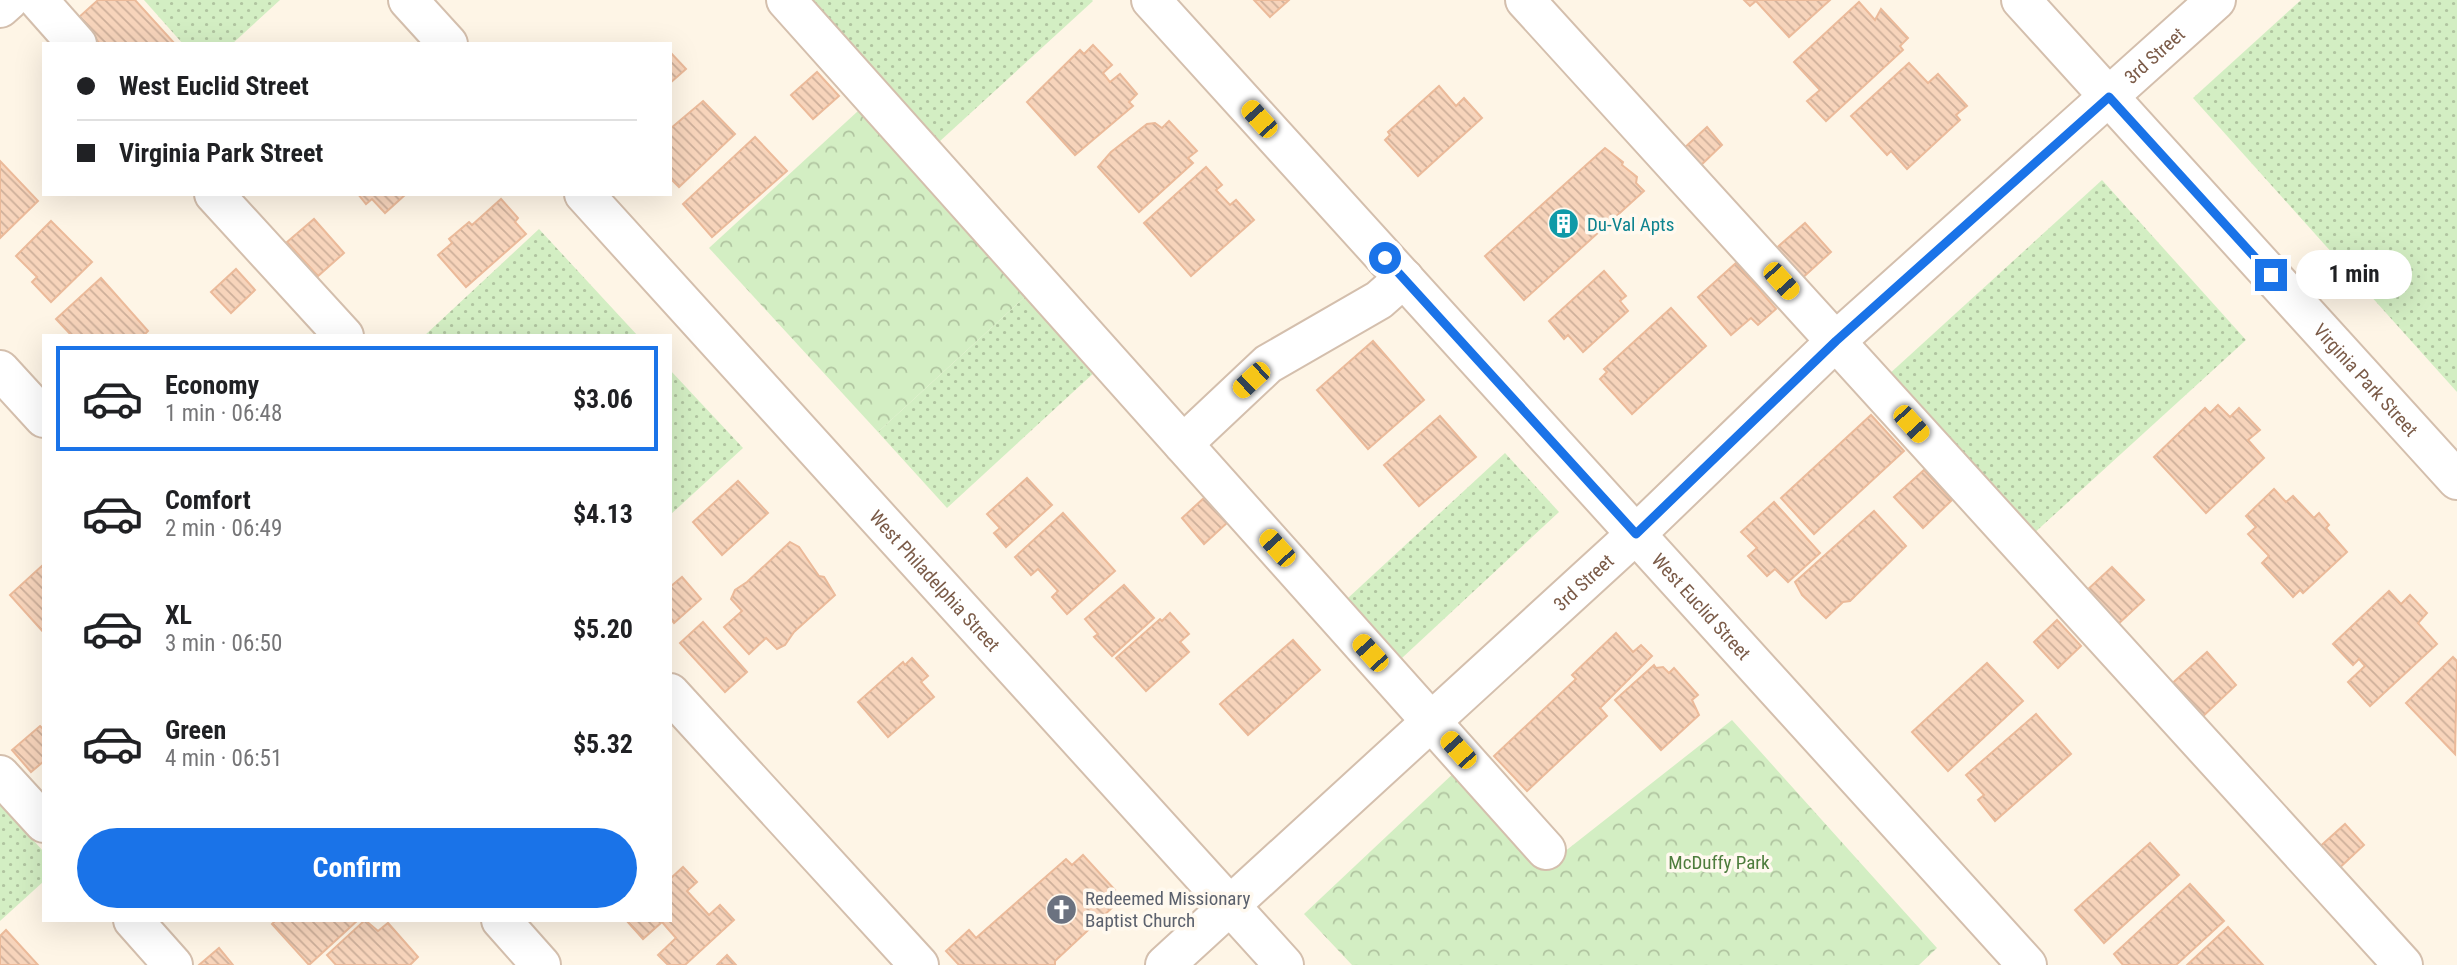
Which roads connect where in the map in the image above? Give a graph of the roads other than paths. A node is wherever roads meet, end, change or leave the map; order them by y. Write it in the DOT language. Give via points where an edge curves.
graph roads {
  1 [pos="9,0"];
  2 [pos="38,0"];
  3 [pos="408,0"];
  4 [pos="786,0"];
  5 [pos="1151,0"];
  6 [pos="1525,0"];
  7 [pos="2021,0"];
  8 [pos="2216,0"];
  9 [pos="0,8"];
  10 [pos="75,42"];
  11 [pos="446,42"];
  12 [pos="2109,97"];
  13 [pos="217,196"];
  14 [pos="586,196"];
  15 [pos="1404,278"];
  16 [pos="342,334"];
  17 [pos="1836,341"];
  18 [pos="0,370"];
  19 [pos="42,416"];
  20 [pos="1183,444"];
  21 [pos="2457,480"];
  22 [pos="1636,534"];
  23 [pos="672,695"];
  24 [pos="1432,722"];
  25 [pos="0,775"];
  26 [pos="42,821"];
  27 [pos="1546,850"];
  28 [pos="1230,905"];
  29 [pos="135,922"];
  30 [pos="503,922"];
  31 [pos="173,965"];
  32 [pos="541,965"];
  33 [pos="919,965"];
  34 [pos="1165,965"];
  35 [pos="1284,965"];
  36 [pos="2027,965"];
  37 [pos="2403,965"];
  1 -- 9 [label="street"];
  2 -- 10 [label="street"];
  3 -- 11 [label="street"];
  4 -- 20 [label="street"];
  5 -- 15 [label="street, West Euclid Street"];
  6 -- 17 [label="street"];
  7 -- 12 [label="street, Virginia Park Street"];
  8 -- 12 [label="street, 3rd Street"];
  12 -- 17 [label="street, 3rd Street"];
  12 -- 21 [label="street, Virginia Park Street"];
  13 -- 16 [label="street"];
  14 -- 28 [label="street, West Philadelphia Street"];
  15 -- 20 [label="street" via="1379,300 1269,364"];
  15 -- 22 [label="street, West Euclid Street"];
  17 -- 22 [label="street, 3rd Street"];
  17 -- 37 [label="street"];
  18 -- 19 [label="street"];
  20 -- 24 [label="street"];
  22 -- 24 [label="street, 3rd Street"];
  22 -- 36 [label="street, West Euclid Street"];
  23 -- 33 [label="street"];
  24 -- 27 [label="street"];
  24 -- 28 [label="street, 3rd Street"];
  25 -- 26 [label="street"];
  28 -- 34 [label="street, 3rd Street"];
  28 -- 35 [label="street, West Philadelphia Street"];
  29 -- 31 [label="street"];
  30 -- 32 [label="street"];
}
